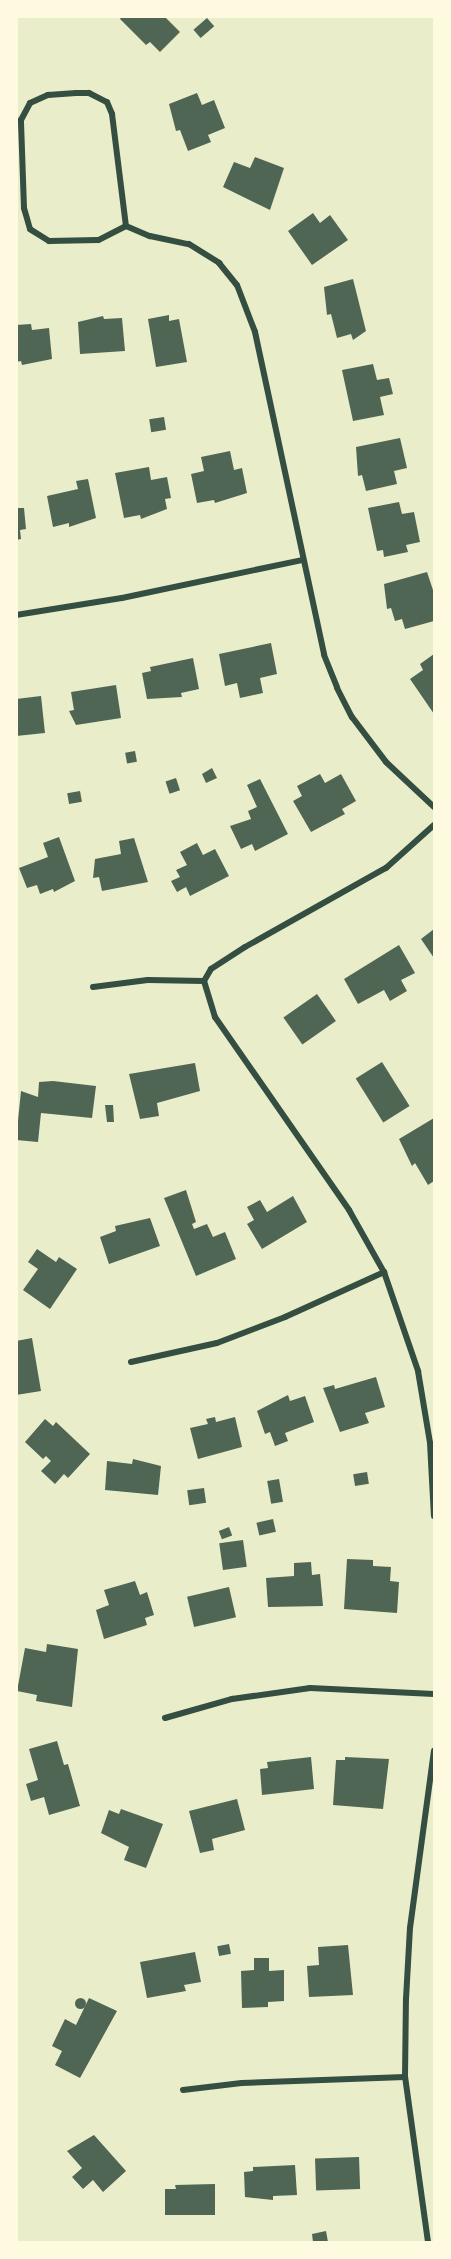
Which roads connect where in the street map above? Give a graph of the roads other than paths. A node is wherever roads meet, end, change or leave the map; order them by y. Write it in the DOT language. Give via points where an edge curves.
graph roads {
  1 [pos="126,226"];
  2 [pos="303,560"];
  3 [pos="16,615"];
  4 [pos="435,807"];
  5 [pos="435,825"];
  6 [pos="204,981"];
  7 [pos="93,987"];
  8 [pos="384,1272"];
  9 [pos="131,1362"];
  10 [pos="435,1516"];
  11 [pos="435,1694"];
  12 [pos="165,1718"];
  13 [pos="435,1751"];
  14 [pos="405,2077"];
  15 [pos="183,2090"];
  16 [pos="428,2242"];
  1 -- 1 [label="street" via="112,114 106,102 89,93 76,93 48,95 30,103 21,120 24,208 30,229 49,241 98,240"];
  1 -- 2 [label="street" via="150,236 189,244 219,263 242,292 255,332"];
  2 -- 3 [label="street" via="122,598"];
  2 -- 4 [label="street" via="324,655 352,717 386,762"];
  5 -- 6 [label="street" via="386,868 245,947 212,969"];
  6 -- 7 [label="street" via="148,980"];
  6 -- 8 [label="street" via="215,1017 349,1210"];
  8 -- 9 [label="street" via="217,1343"];
  8 -- 10 [label="street" via="418,1371 430,1443"];
  11 -- 12 [label="street" via="310,1688 231,1700"];
  13 -- 14 [label="street" via="411,1928"];
  14 -- 15 [label="street" via="242,2083"];
  14 -- 16 [label="street"];
}
